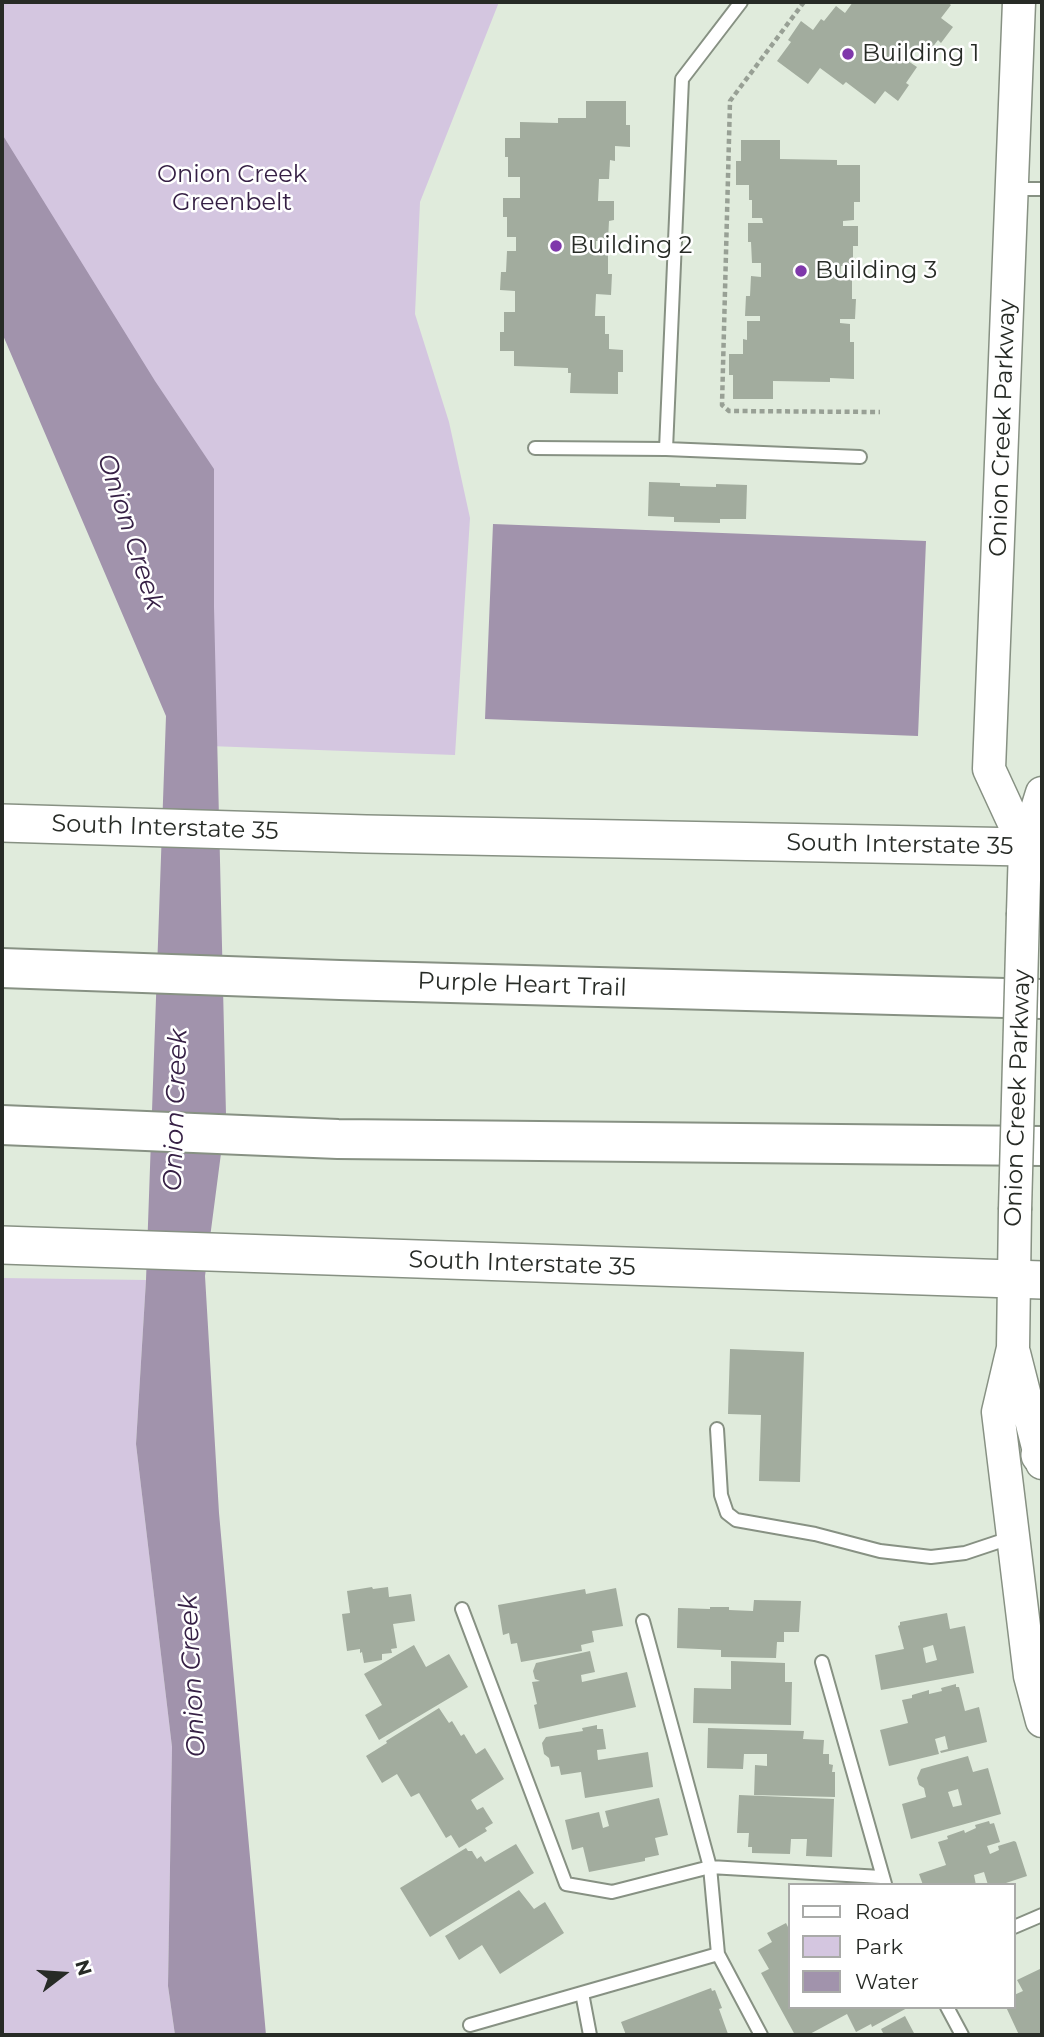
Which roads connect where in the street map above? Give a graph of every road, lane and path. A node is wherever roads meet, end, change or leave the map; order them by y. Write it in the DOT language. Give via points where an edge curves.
graph roads {
  1 [pos="741,2"];
  2 [pos="804,2"];
  3 [pos="1020,2"];
  4 [pos="1027,189"];
  5 [pos="880,412"];
  6 [pos="535,448"];
  7 [pos="666,449"];
  8 [pos="860,457"];
  9 [pos="1042,793"];
  10 [pos="2,823"];
  11 [pos="1034,848"];
  12 [pos="2,968"];
  13 [pos="1042,999"];
  14 [pos="2,1125"];
  15 [pos="1042,1146"];
  16 [pos="2,1245"];
  17 [pos="1028,1280"];
  18 [pos="1013,1348"];
  19 [pos="717,1429"];
  20 [pos="1041,1456"];
  21 [pos="1013,1537"];
  22 [pos="462,1609"];
  23 [pos="643,1621"];
  24 [pos="822,1662"];
  25 [pos="1042,1721"];
  26 [pos="710,1867"];
  27 [pos="883,1881"];
  28 [pos="1042,1915"];
  29 [pos="1016,1926"];
  30 [pos="718,1954"];
  31 [pos="582,1993"];
  32 [pos="948,2009"];
  33 [pos="470,2025"];
  34 [pos="590,2035"];
  35 [pos="761,2035"];
  36 [pos="962,2035"];
  1 -- 7 [label="lane" via="682,79"];
  2 -- 5 [label="path" via="730,101 722,405 729,411"];
  3 -- 4 [label="street, Onion Creek Parkway"];
  4 -- 11 [label="street, Onion Creek Parkway" via="989,769"];
  6 -- 7 [label="lane"];
  7 -- 8 [label="lane"];
  9 -- 11 [label="street, Onion Creek Parkway"];
  10 -- 11 [label="main road, South Interstate 35"];
  11 -- 17 [label="street, Onion Creek Parkway, bridge" via="1023,913 1015,1210"];
  12 -- 13 [label="highway, Purple Heart Trail"];
  14 -- 15 [label="highway" via="338,1139"];
  16 -- 17 [label="main road, South Interstate 35"];
  17 -- 18 [label="street, Onion Creek Parkway"];
  18 -- 20 [label="street, Onion Creek Parkway"];
  18 -- 21 [label="street, Onion Creek Parkway" via="998,1412"];
  19 -- 21 [label="lane" via="721,1495 727,1513 736,1520 931,1557 965,1553"];
  21 -- 25 [label="street, Onion Creek Parkway" via="1030,1676"];
  22 -- 26 [label="lane" via="566,1884 612,1892"];
  23 -- 26 [label="lane"];
  24 -- 27 [label="lane"];
  26 -- 27 [label="lane"];
  26 -- 30 [label="lane"];
  28 -- 29 [label="lane"];
  30 -- 31 [label="lane"];
  30 -- 35 [label="lane"];
  31 -- 33 [label="lane"];
  31 -- 34 [label="lane"];
  32 -- 36 [label="lane"];
}
